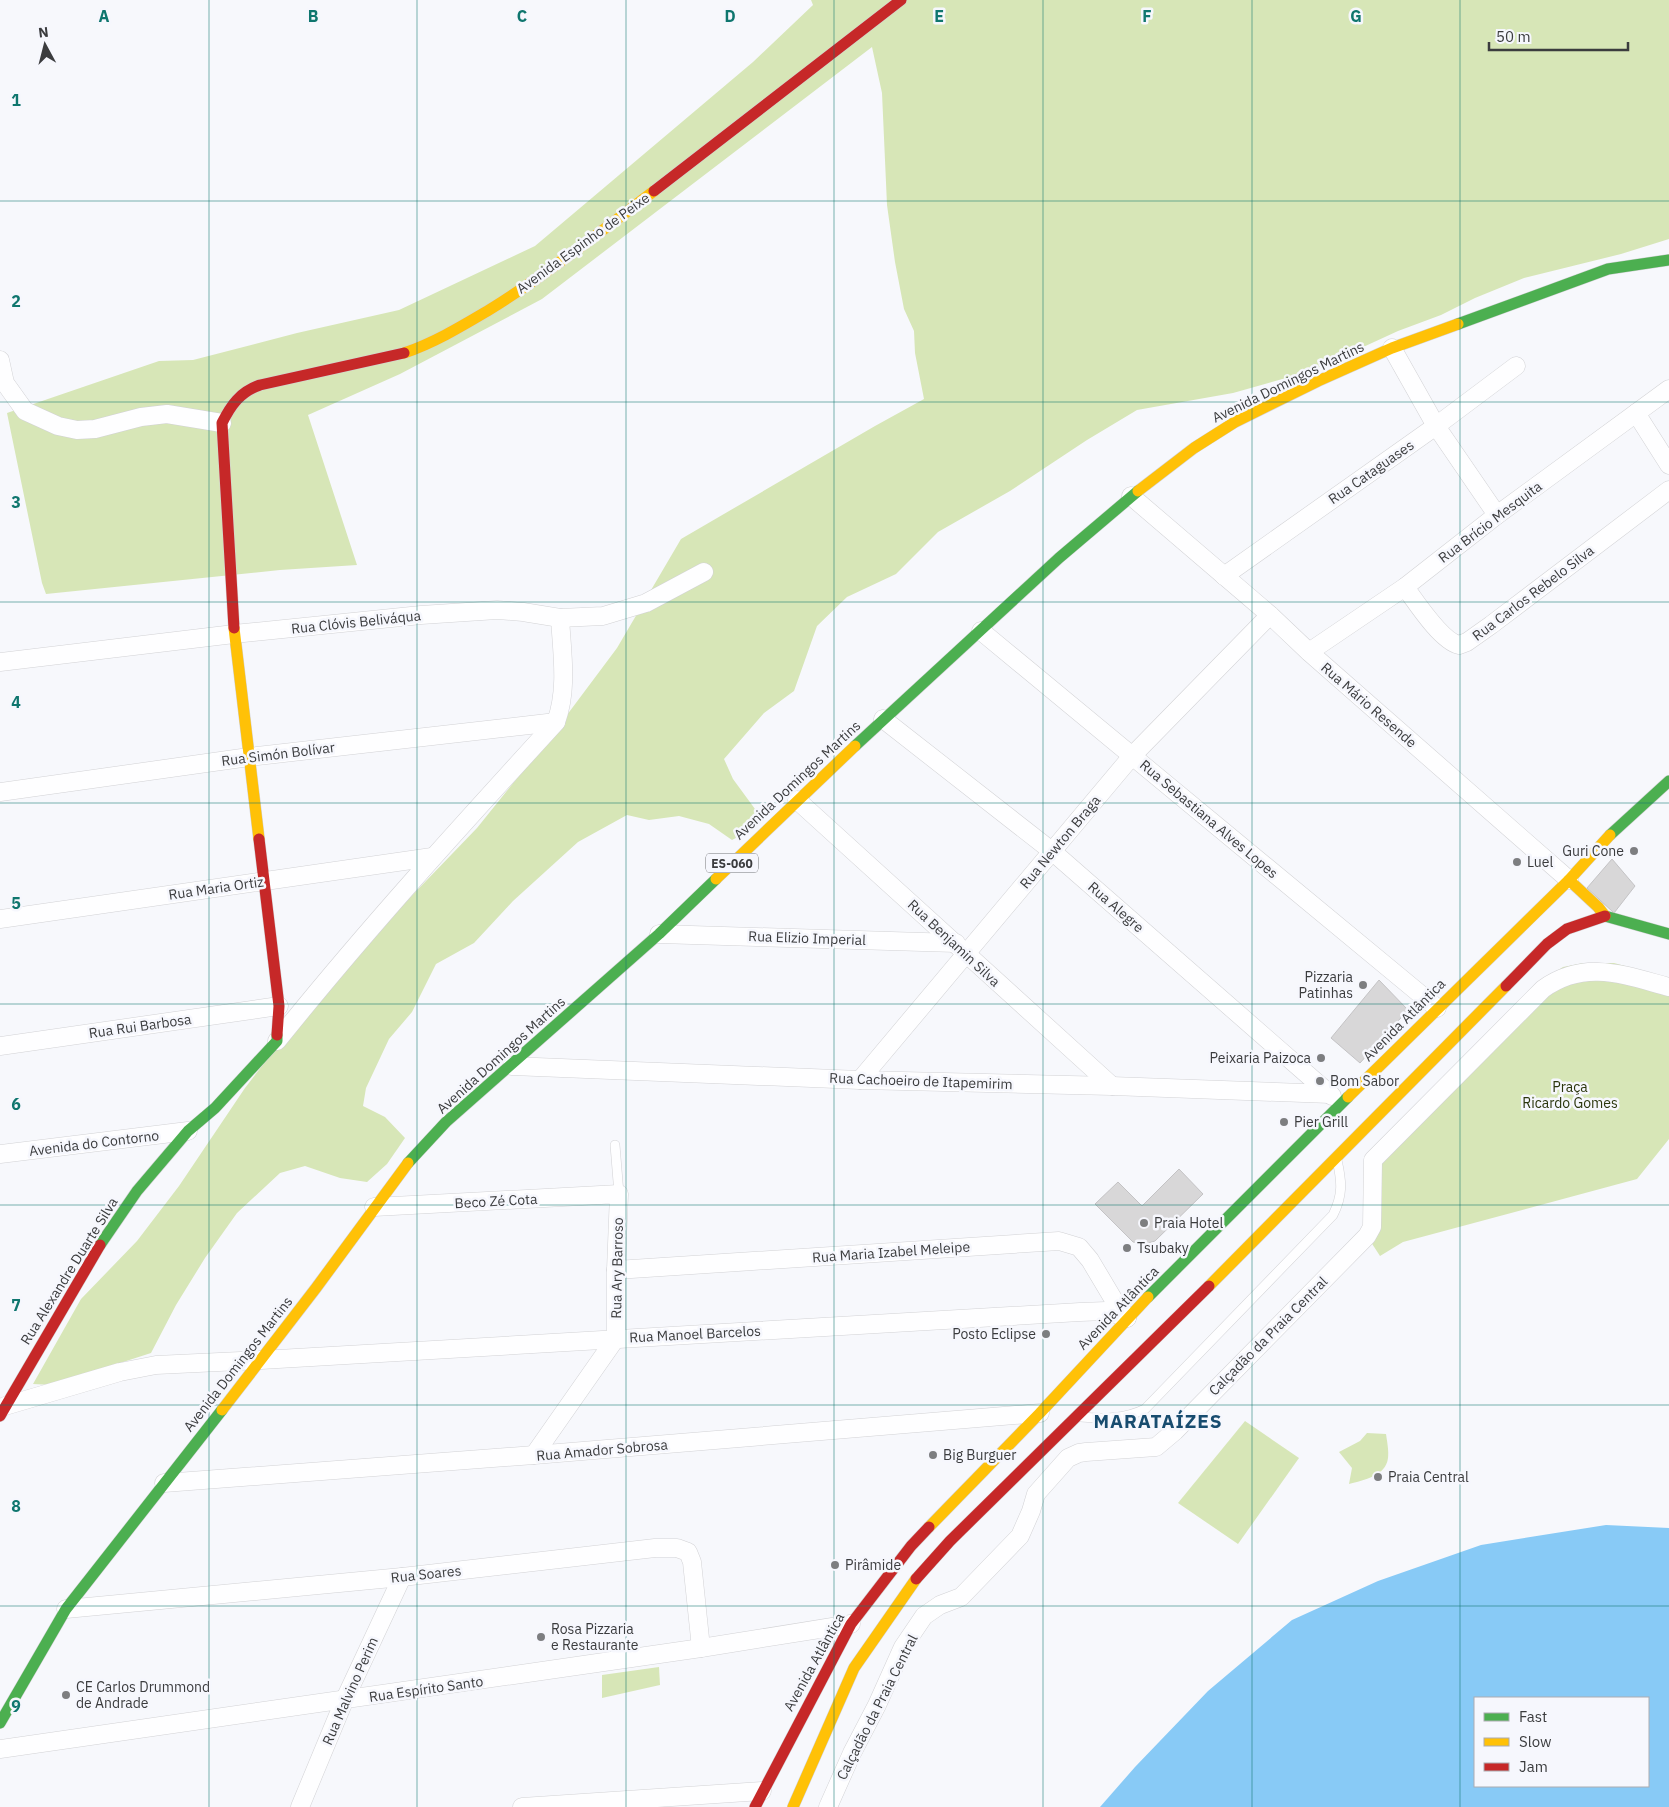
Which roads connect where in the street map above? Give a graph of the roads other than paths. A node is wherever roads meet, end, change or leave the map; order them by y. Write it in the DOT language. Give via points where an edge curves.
graph roads {
  1 [pos="901,0"];
  2 [pos="1669,260"];
  3 [pos="1392,348"];
  4 [pos="0,360"];
  5 [pos="1516,366"];
  6 [pos="1669,389"];
  7 [pos="1636,413"];
  8 [pos="222,423"];
  9 [pos="1436,426"];
  10 [pos="1669,465"];
  11 [pos="1669,490"];
  12 [pos="1131,496"];
  13 [pos="1497,515"];
  14 [pos="704,572"];
  15 [pos="1224,576"];
  16 [pos="1405,587"];
  17 [pos="1270,615"];
  18 [pos="560,618"];
  19 [pos="981,631"];
  20 [pos="234,634"];
  21 [pos="1309,652"];
  22 [pos="0,662"];
  23 [pos="884,719"];
  24 [pos="556,722"];
  25 [pos="1132,756"];
  26 [pos="249,757"];
  27 [pos="1669,781"];
  28 [pos="0,792"];
  29 [pos="796,800"];
  30 [pos="1053,852"];
  31 [pos="432,857"];
  32 [pos="1569,880"];
  33 [pos="264,881"];
  34 [pos="1604,916"];
  35 [pos="0,919"];
  36 [pos="658,934"];
  37 [pos="1669,934"];
  38 [pos="960,948"];
  39 [pos="1669,988"];
  40 [pos="279,1006"];
  41 [pos="1436,1008"];
  42 [pos="276,1041"];
  43 [pos="0,1046"];
  44 [pos="512,1066"];
  45 [pos="860,1080"];
  46 [pos="1112,1086"];
  47 [pos="1336,1099"];
  48 [pos="188,1131"];
  49 [pos="615,1145"];
  50 [pos="0,1154"];
  51 [pos="1336,1157"];
  52 [pos="619,1194"];
  53 [pos="374,1207"];
  54 [pos="616,1270"];
  55 [pos="1127,1318"];
  56 [pos="616,1338"];
  57 [pos="261,1360"];
  58 [pos="2,1411"];
  59 [pos="1040,1413"];
  60 [pos="1076,1417"];
  61 [pos="534,1455"];
  62 [pos="164,1483"];
  63 [pos="402,1577"];
  64 [pos="66,1610"];
  65 [pos="851,1624"];
  66 [pos="701,1648"];
  67 [pos="344,1701"];
  68 [pos="0,1723"];
  69 [pos="0,1749"];
  70 [pos="758,1799"];
  71 [pos="300,1807"];
  72 [pos="522,1807"];
  73 [pos="793,1807"];
  74 [pos="828,1807"];
  1 -- 8 [label="street, Avenida Espinho de Peixe" via="567,258 515,294 423,345 368,363 330,368 258,385 242,393"];
  2 -- 3 [label="street, Avenida Domingos Martins / ES-060" via="1608,269"];
  3 -- 9 [label="street"];
  3 -- 12 [label="street, Avenida Domingos Martins / ES-060" via="1235,422 1194,448"];
  4 -- 8 [label="street" via="5,382 25,411 58,426 96,429 167,414"];
  5 -- 9 [label="street, Rua Cataguases"];
  6 -- 7 [label="street, Rua Brício Mesquita"];
  7 -- 10 [label="street"];
  7 -- 13 [label="street, Rua Brício Mesquita"];
  8 -- 20 [label="street"];
  9 -- 13 [label="street"];
  9 -- 15 [label="street, Rua Cataguases"];
  11 -- 16 [label="street, Rua Carlos Rebelo Silva" via="1467,642 1459,644 1449,640"];
  12 -- 15 [label="street, Rua Mário Resende"];
  12 -- 19 [label="street, Avenida Domingos Martins / ES-060"];
  13 -- 16 [label="street, Rua Brício Mesquita"];
  14 -- 18 [label="street, Rua Clóvis Beliváqua" via="646,603 604,616"];
  15 -- 17 [label="street, Rua Mário Resende"];
  16 -- 21 [label="street, Rua Brício Mesquita"];
  17 -- 21 [label="street, Rua Mário Resende"];
  17 -- 25 [label="street, Rua Newton Braga"];
  18 -- 20 [label="street, Rua Clóvis Beliváqua" via="496,610"];
  18 -- 24 [label="street" via="563,690"];
  19 -- 23 [label="street, Avenida Domingos Martins / ES-060"];
  19 -- 25 [label="street, Rua Sebastiana Alves Lopes"];
  20 -- 22 [label="street, Rua Clóvis Beliváqua"];
  20 -- 26 [label="street"];
  21 -- 32 [label="street, Rua Mário Resende"];
  23 -- 29 [label="street, Avenida Domingos Martins / ES-060"];
  23 -- 30 [label="street, Rua Alegre"];
  24 -- 26 [label="street, Rua Simón Bolívar"];
  24 -- 31 [label="street"];
  25 -- 30 [label="street, Rua Newton Braga"];
  25 -- 41 [label="street, Rua Sebastiana Alves Lopes"];
  26 -- 28 [label="street, Rua Simón Bolívar"];
  26 -- 33 [label="street"];
  27 -- 32 [label="street, Avenida Atlântica" via="1614,831"];
  29 -- 36 [label="street, Avenida Domingos Martins / ES-060"];
  29 -- 38 [label="street, Rua Benjamin Silva"];
  30 -- 38 [label="street, Rua Newton Braga"];
  30 -- 47 [label="street, Rua Alegre"];
  31 -- 33 [label="street, Rua Maria Ortiz"];
  31 -- 42 [label="street"];
  32 -- 34 [label="street, Rua Mário Resende"];
  32 -- 41 [label="street, Avenida Atlântica"];
  33 -- 35 [label="street, Rua Maria Ortiz"];
  33 -- 40 [label="street"];
  34 -- 37 [label="street"];
  34 -- 51 [label="street" via="1567,929 1547,944"];
  36 -- 38 [label="street, Rua Elizio Imperial"];
  36 -- 44 [label="street, Avenida Domingos Martins / ES-060"];
  38 -- 45 [label="street, Rua Newton Braga"];
  38 -- 46 [label="street, Rua Benjamin Silva"];
  39 -- 74 [label="street, Calçadão da Praia Central" via="1625,975 1597,971 1566,976 1543,989 1373,1160 1372,1228 1367,1236 1182,1424 1156,1447 1086,1452 1068,1458 1036,1494 1020,1536 961,1597 924,1616 903,1647"];
  40 -- 42 [label="street"];
  40 -- 43 [label="street, Rua Rui Barbosa"];
  41 -- 47 [label="street, Avenida Atlântica"];
  42 -- 48 [label="street, Rua Alexandre Duarte Silva" via="215,1108"];
  44 -- 45 [label="street, Rua Cachoeiro de Itapemirim"];
  44 -- 53 [label="street, Avenida Domingos Martins / ES-060" via="446,1122 403,1168"];
  45 -- 46 [label="street, Rua Cachoeiro de Itapemirim"];
  46 -- 47 [label="street, Rua Cachoeiro de Itapemirim"];
  47 -- 55 [label="street, Avenida Atlântica"];
  48 -- 50 [label="street, Avenida do Contorno"];
  48 -- 58 [label="street, Rua Alexandre Duarte Silva" via="137,1191 101,1243"];
  49 -- 52 [label="lane, Rua Ary Barroso"];
  51 -- 60 [label="street"];
  51 -- 60 [label="lane" via="1340,1197 1333,1215 1145,1409 1118,1417"];
  52 -- 53 [label="street, Beco Zé Cota"];
  52 -- 54 [label="street, Rua Ary Barroso"];
  53 -- 57 [label="street, Avenida Domingos Martins / ES-060"];
  54 -- 55 [label="street, Rua Maria Izabel Meleipe" via="1059,1241 1079,1247"];
  54 -- 56 [label="street, Rua Ary Barroso"];
  55 -- 56 [label="street, Rua Manoel Barcelos" via="1098,1311"];
  55 -- 59 [label="street, Avenida Atlântica"];
  56 -- 57 [label="street, Rua Manoel Barcelos"];
  56 -- 61 [label="street, Rua Ary Barroso"];
  57 -- 58 [label="street, Rua Manoel Barcelos" via="156,1365 120,1372"];
  57 -- 62 [label="street, Avenida Domingos Martins / ES-060"];
  59 -- 61 [label="street, Rua Amador Sobrosa"];
  59 -- 65 [label="street, Avenida Atlântica" via="911,1546"];
  60 -- 73 [label="street" via="950,1541 910,1586 854,1668"];
  61 -- 62 [label="street, Rua Amador Sobrosa"];
  62 -- 64 [label="street, Avenida Domingos Martins / ES-060"];
  63 -- 64 [label="street, Rua Soares"];
  63 -- 66 [label="street, Rua Soares" via="655,1548 684,1549 692,1562"];
  63 -- 67 [label="street, Rua Malvino Perim"];
  64 -- 68 [label="street, Avenida Domingos Martins / ES-060"];
  65 -- 66 [label="street, Rua Espírito Santo"];
  65 -- 70 [label="street, Avenida Atlântica"];
  66 -- 67 [label="street, Rua Espírito Santo"];
  67 -- 69 [label="street, Rua Espírito Santo"];
  67 -- 71 [label="street, Rua Malvino Perim"];
  70 -- 72 [label="street"];
}
